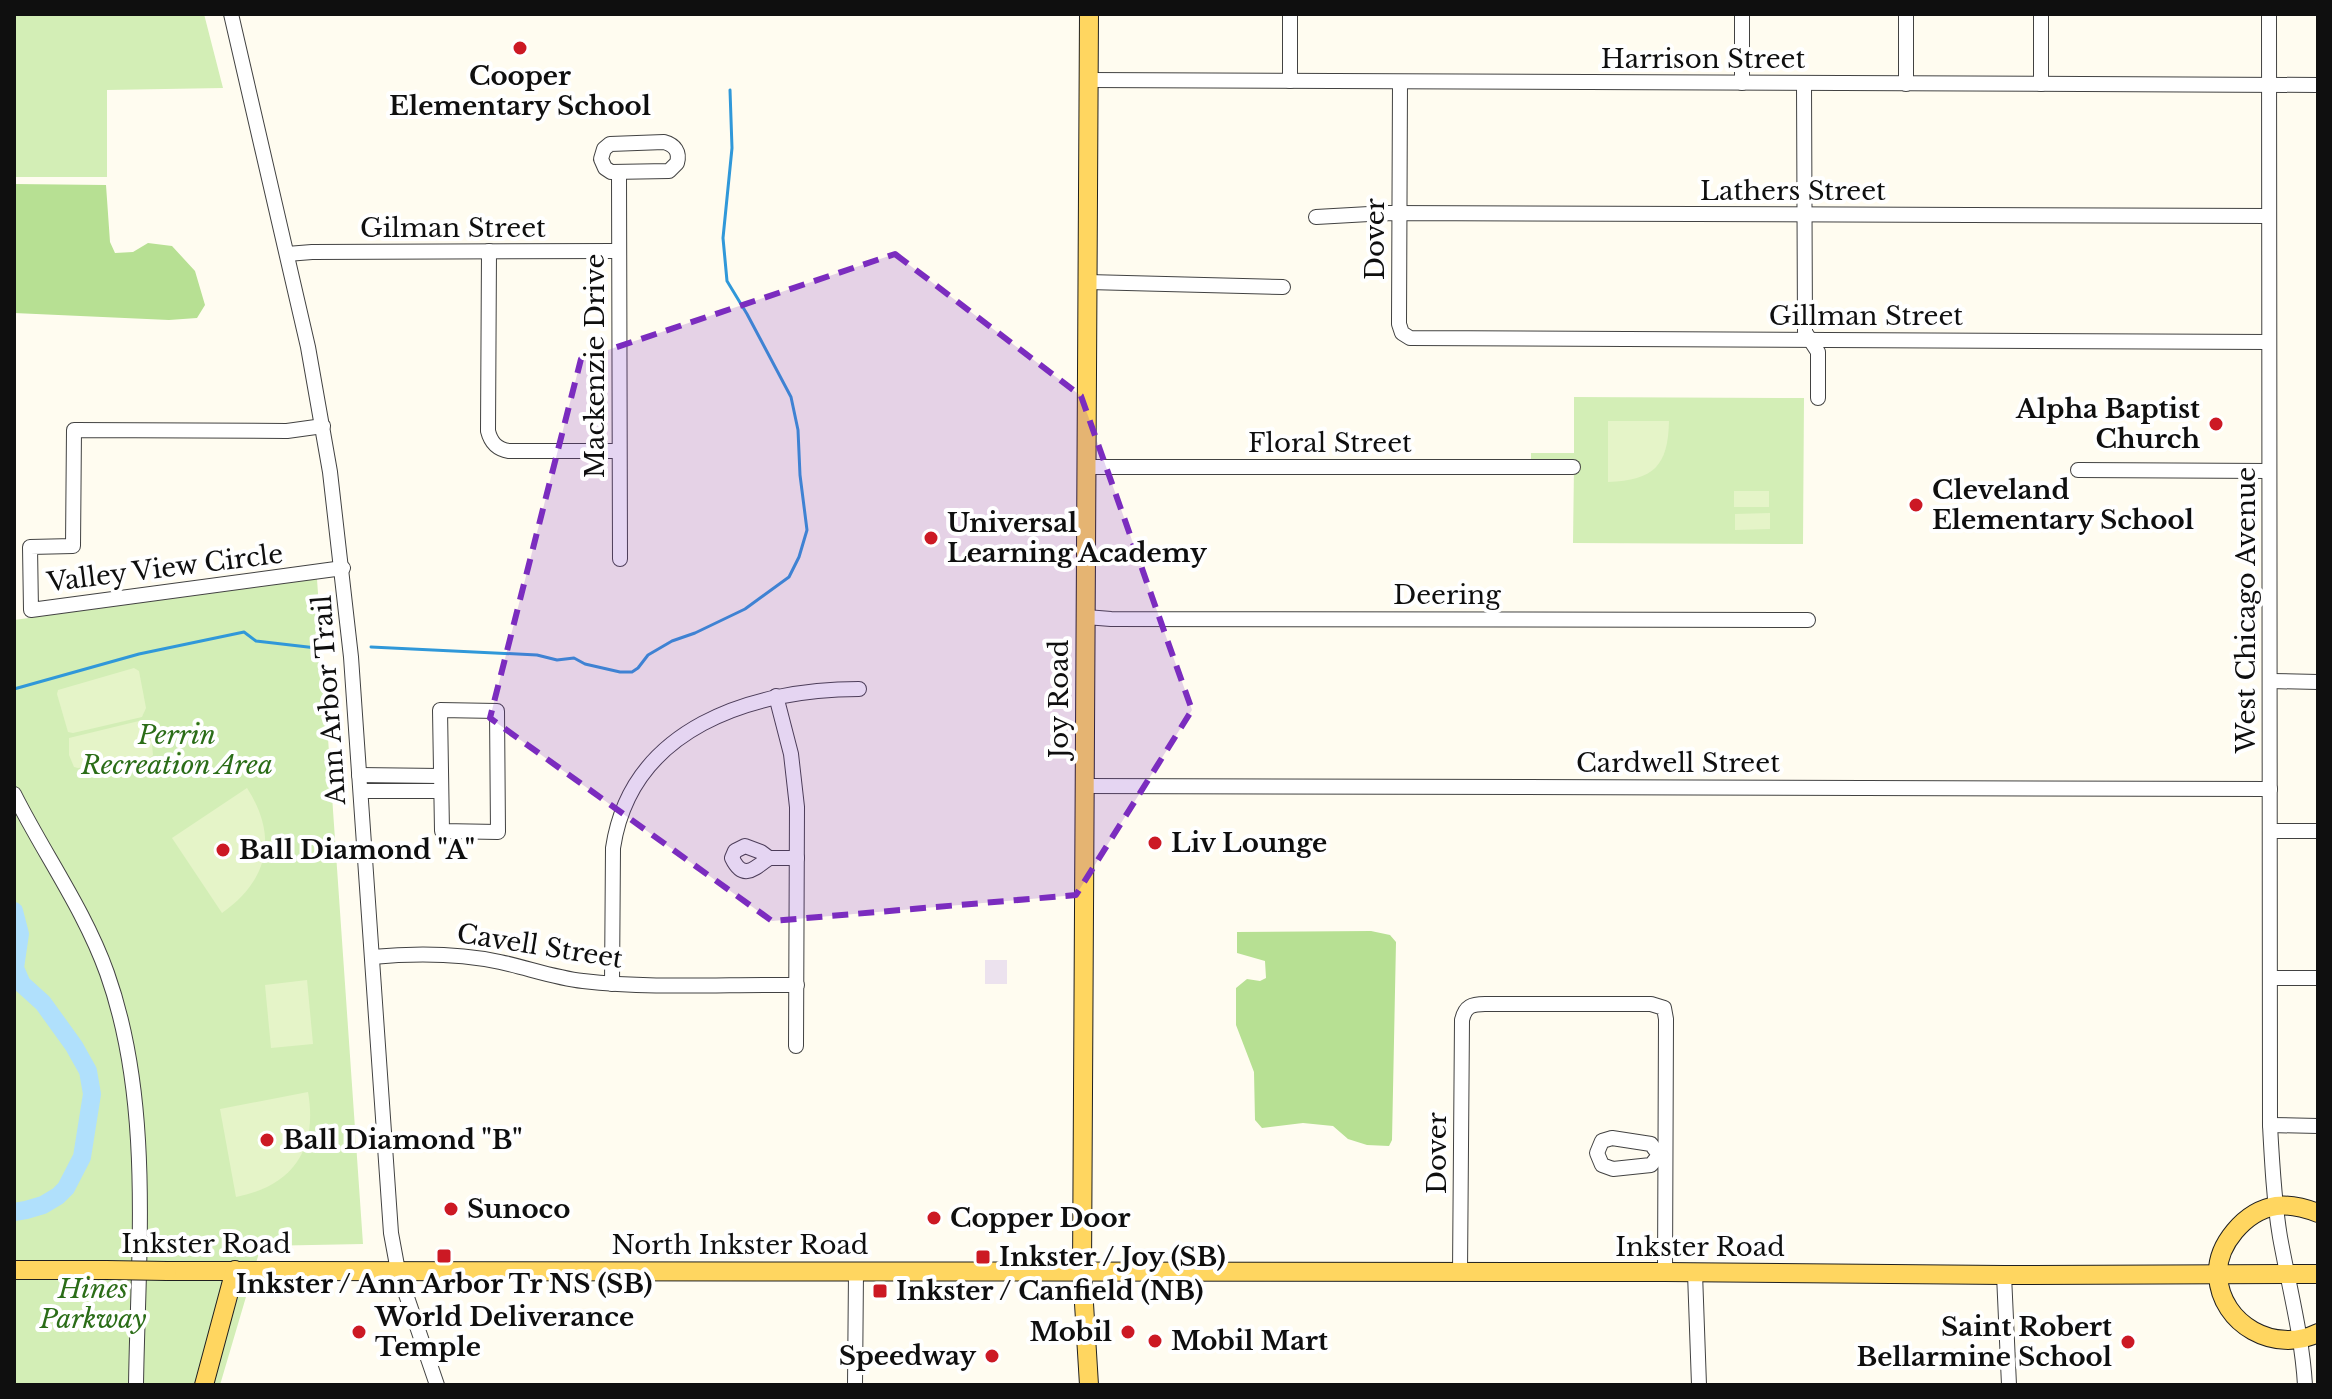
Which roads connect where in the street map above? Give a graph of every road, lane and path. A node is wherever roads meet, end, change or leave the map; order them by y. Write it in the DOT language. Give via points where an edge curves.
graph roads {
  1 [pos="231,14"];
  2 [pos="1089,14"];
  3 [pos="1290,14"];
  4 [pos="1742,14"];
  5 [pos="1906,14"];
  6 [pos="2041,14"];
  7 [pos="2269,14"];
  8 [pos="1089,80"];
  9 [pos="1290,81"];
  10 [pos="1400,82"];
  11 [pos="1742,83"];
  12 [pos="1804,84"];
  13 [pos="1906,84"];
  14 [pos="2041,84"];
  15 [pos="2269,85"];
  16 [pos="2318,85"];
  17 [pos="619,173"];
  18 [pos="1399,213"];
  19 [pos="1804,215"];
  20 [pos="2269,216"];
  21 [pos="1316,217"];
  22 [pos="489,251"];
  23 [pos="619,251"];
  24 [pos="287,254"];
  25 [pos="1088,282"];
  26 [pos="1283,287"];
  27 [pos="1463,339"];
  28 [pos="1810,340"];
  29 [pos="2269,342"];
  30 [pos="1818,398"];
  31 [pos="323,426"];
  32 [pos="618,451"];
  33 [pos="1087,467"];
  34 [pos="1573,467"];
  35 [pos="2078,470"];
  36 [pos="2269,471"];
  37 [pos="620,559"];
  38 [pos="343,568"];
  39 [pos="1086,617"];
  40 [pos="1808,620"];
  41 [pos="2270,681"];
  42 [pos="2318,682"];
  43 [pos="859,689"];
  44 [pos="776,696"];
  45 [pos="359,775"];
  46 [pos="440,783"];
  47 [pos="1085,786"];
  48 [pos="2270,789"];
  49 [pos="361,791"];
  50 [pos="14,794"];
  51 [pos="2270,831"];
  52 [pos="2318,831"];
  53 [pos="769,858"];
  54 [pos="797,858"];
  55 [pos="372,957"];
  56 [pos="2271,978"];
  57 [pos="2318,978"];
  58 [pos="612,984"];
  59 [pos="797,985"];
  60 [pos="796,1046"];
  61 [pos="2270,1125"];
  62 [pos="2318,1126"];
  63 [pos="2276,1206"];
  64 [pos="2318,1213"];
  65 [pos="14,1270"];
  66 [pos="235,1270"];
  67 [pos="398,1271"];
  68 [pos="1082,1271"];
  69 [pos="856,1272"];
  70 [pos="1460,1272"];
  71 [pos="1665,1272"];
  72 [pos="2288,1273"];
  73 [pos="2218,1274"];
  74 [pos="2318,1274"];
  75 [pos="2004,1275"];
  76 [pos="1695,1280"];
  77 [pos="2309,1336"];
  78 [pos="136,1385"];
  79 [pos="204,1385"];
  80 [pos="437,1385"];
  81 [pos="855,1385"];
  82 [pos="1089,1385"];
  83 [pos="1699,1385"];
  84 [pos="2009,1385"];
  85 [pos="2305,1385"];
  1 -- 24 [label="street, Ann Arbor Trail"];
  2 -- 8 [label="main road, Joy Road"];
  3 -- 9 [label="street"];
  4 -- 11 [label="street"];
  5 -- 13 [label="street"];
  6 -- 14 [label="street"];
  7 -- 15 [label="street, West Chicago Avenue"];
  8 -- 9 [label="street, Harrison Street"];
  8 -- 25 [label="main road, Joy Road"];
  9 -- 10 [label="street, Harrison Street"];
  10 -- 11 [label="street, Harrison Street"];
  10 -- 18 [label="street, Dover"];
  11 -- 12 [label="street, Harrison Street"];
  12 -- 13 [label="street, Harrison Street"];
  12 -- 19 [label="street"];
  13 -- 14 [label="street, Harrison Street"];
  14 -- 15 [label="street, Harrison Street"];
  15 -- 16 [label="street, Harrison Street"];
  15 -- 20 [label="street, West Chicago Avenue"];
  17 -- 17 [label="street, Mackenzie Drive" via="608,171 601,159 610,144 664,142 678,153 669,171"];
  17 -- 23 [label="street, Mackenzie Drive"];
  18 -- 19 [label="street, Lathers Street"];
  18 -- 21 [label="street, Lathers Street"];
  18 -- 27 [label="street, Dover" via="1402,333 1414,339"];
  19 -- 20 [label="street, Lathers Street"];
  19 -- 28 [label="street" via="1805,328"];
  20 -- 29 [label="street, West Chicago Avenue"];
  22 -- 23 [label="street, Gilman Street"];
  22 -- 24 [label="street, Gilman Street"];
  22 -- 32 [label="street" via="492,442 509,451"];
  23 -- 32 [label="street, Mackenzie Drive"];
  24 -- 31 [label="street, Ann Arbor Trail"];
  25 -- 26 [label="street"];
  25 -- 33 [label="main road, Joy Road"];
  27 -- 28 [label="street, Gillman Street"];
  28 -- 29 [label="street, Gillman Street"];
  28 -- 30 [label="street" via="1818,352"];
  29 -- 36 [label="street, West Chicago Avenue"];
  31 -- 38 [label="street, Ann Arbor Trail"];
  31 -- 38 [label="street, Valley View Circle" via="287,431 74,430 73,546 30,547 31,610"];
  32 -- 37 [label="street, Mackenzie Drive"];
  33 -- 34 [label="street, Floral Street"];
  33 -- 39 [label="main road, Joy Road"];
  35 -- 36 [label="street"];
  36 -- 41 [label="street, West Chicago Avenue"];
  38 -- 45 [label="street, Ann Arbor Trail"];
  39 -- 40 [label="street, Deering"];
  39 -- 47 [label="main road, Joy Road"];
  41 -- 42 [label="street"];
  41 -- 48 [label="street, West Chicago Avenue"];
  43 -- 44 [label="street"];
  44 -- 54 [label="street" via="794,774"];
  44 -- 58 [label="street" via="687,732 656,757 631,791 613,848"];
  45 -- 46 [label="street"];
  45 -- 49 [label="street, Ann Arbor Trail"];
  46 -- 46 [label="street" via="442,831 498,832 497,711 440,710"];
  46 -- 49 [label="street"];
  47 -- 48 [label="street, Cardwell Street"];
  47 -- 68 [label="main road, Joy Road"];
  48 -- 51 [label="street, West Chicago Avenue"];
  49 -- 55 [label="street, Ann Arbor Trail"];
  50 -- 78 [label="street" via="89,929 127,1044 139,1170"];
  51 -- 52 [label="street"];
  51 -- 56 [label="street, West Chicago Avenue"];
  53 -- 54 [label="street"];
  54 -- 59 [label="street"];
  55 -- 58 [label="street, Cavell Street" via="460,956"];
  55 -- 67 [label="street, Ann Arbor Trail"];
  56 -- 57 [label="street"];
  56 -- 61 [label="street, West Chicago Avenue"];
  58 -- 59 [label="street, Cavell Street"];
  59 -- 60 [label="street"];
  61 -- 62 [label="street"];
  61 -- 63 [label="street, West Chicago Avenue"];
  63 -- 64 [label="main road"];
  63 -- 72 [label="street, West Chicago Avenue"];
  63 -- 73 [label="main road" via="2235,1231"];
  65 -- 66 [label="main road, Inkster Road, bridge"];
  66 -- 67 [label="main road, Inkster Road"];
  66 -- 79 [label="main road"];
  67 -- 69 [label="main road, North Inkster Road"];
  67 -- 80 [label="street, Ann Arbor Trail"];
  68 -- 69 [label="main road, North Inkster Road"];
  68 -- 70 [label="main road, Inkster Road"];
  68 -- 82 [label="main road, Joy Road"];
  69 -- 81 [label="street"];
  70 -- 71 [label="main road, Inkster Road"];
  70 -- 71 [label="street, Dover" via="1461,1033 1463,1015 1476,1004 1664,1008"];
  71 -- 76 [label="main road, Inkster Road"];
  72 -- 73 [label="main road, Inkster Road"];
  72 -- 74 [label="main road, Inkster Road"];
  72 -- 77 [label="street, West Chicago Avenue"];
  73 -- 75 [label="main road, Inkster Road"];
  73 -- 77 [label="main road" via="2225,1302 2243,1325 2284,1341"];
  75 -- 76 [label="main road, Inkster Road"];
  75 -- 84 [label="street"];
  76 -- 83 [label="street"];
  77 -- 85 [label="street, West Chicago Avenue"];
}
